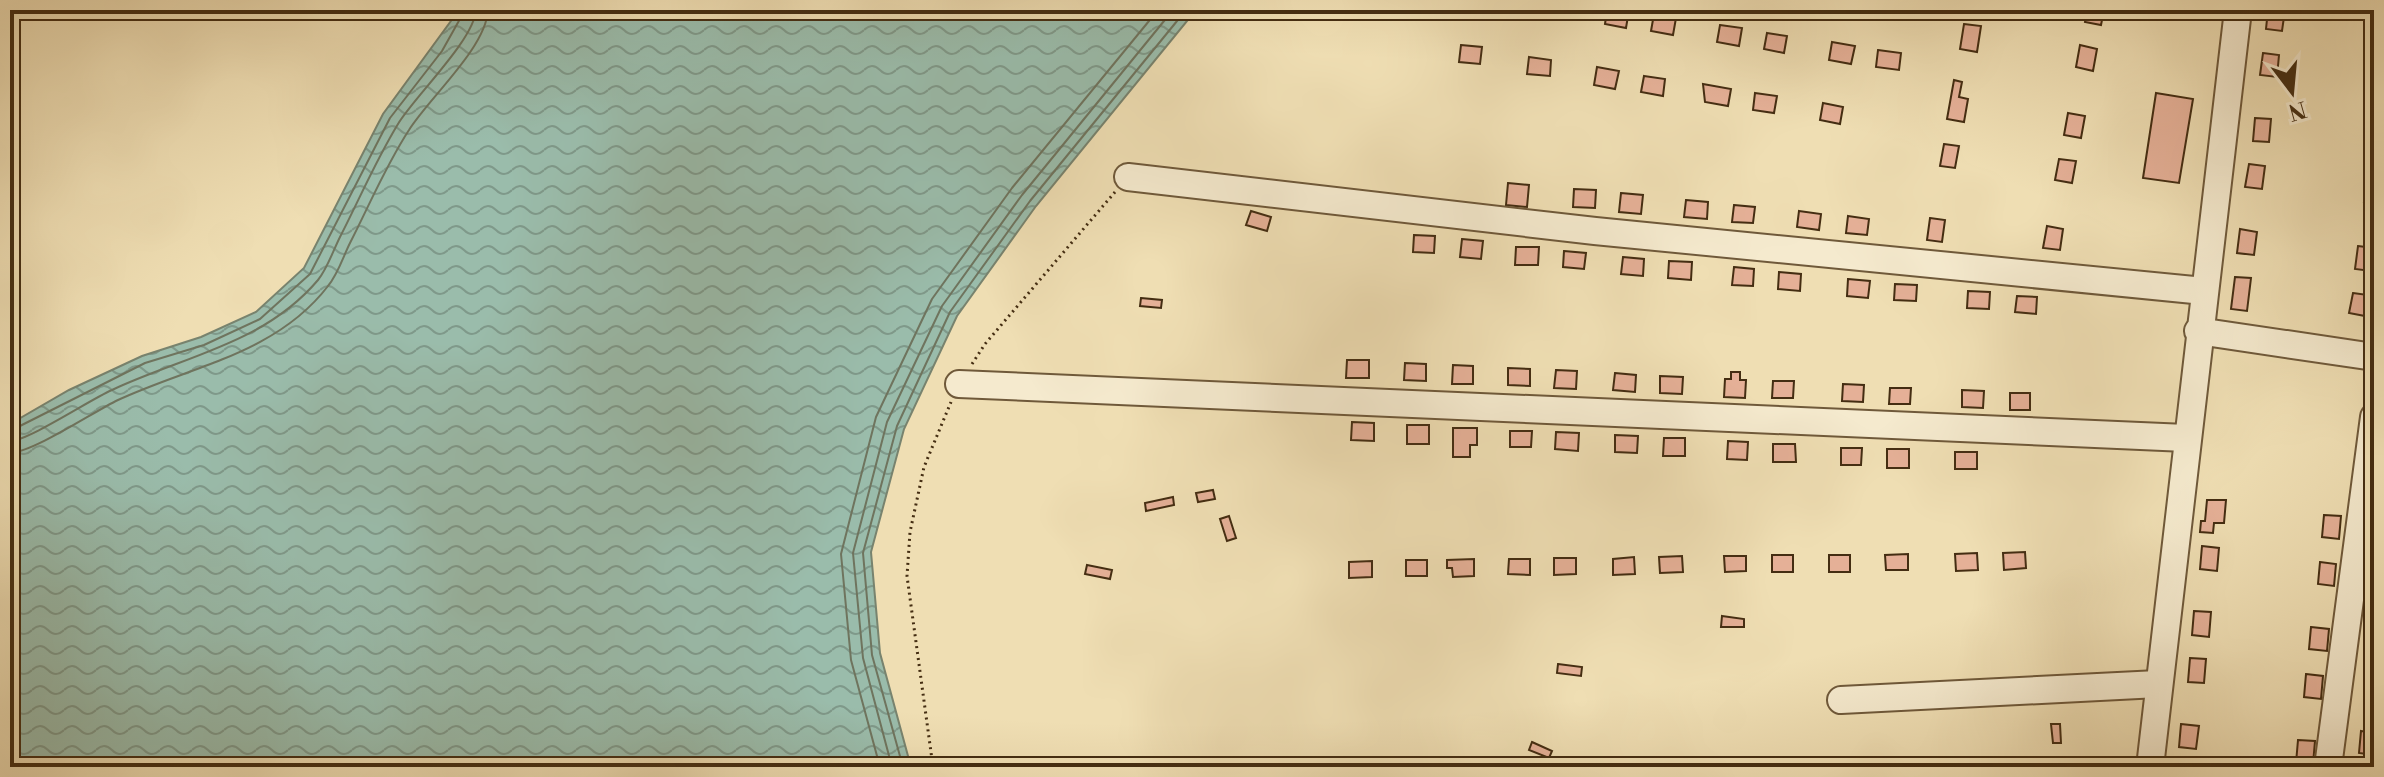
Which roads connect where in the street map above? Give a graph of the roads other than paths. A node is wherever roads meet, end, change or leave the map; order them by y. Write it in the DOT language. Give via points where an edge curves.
graph roads {
  1 [pos="2238,10"];
  2 [pos="1128,177"];
  3 [pos="2204,291"];
  4 [pos="2198,331"];
  5 [pos="2374,357"];
  6 [pos="959,384"];
  7 [pos="2374,417"];
  8 [pos="2186,438"];
  9 [pos="2158,684"];
  10 [pos="1841,700"];
  11 [pos="2150,767"];
  12 [pos="2328,767"];
  1 -- 3 [label="lane"];
  2 -- 3 [label="lane" via="1595,231"];
  3 -- 4 [label="lane"];
  4 -- 5 [label="lane"];
  4 -- 8 [label="lane"];
  6 -- 8 [label="lane"];
  7 -- 12 [label="lane"];
  8 -- 9 [label="lane"];
  9 -- 10 [label="lane"];
  9 -- 11 [label="lane"];
}
